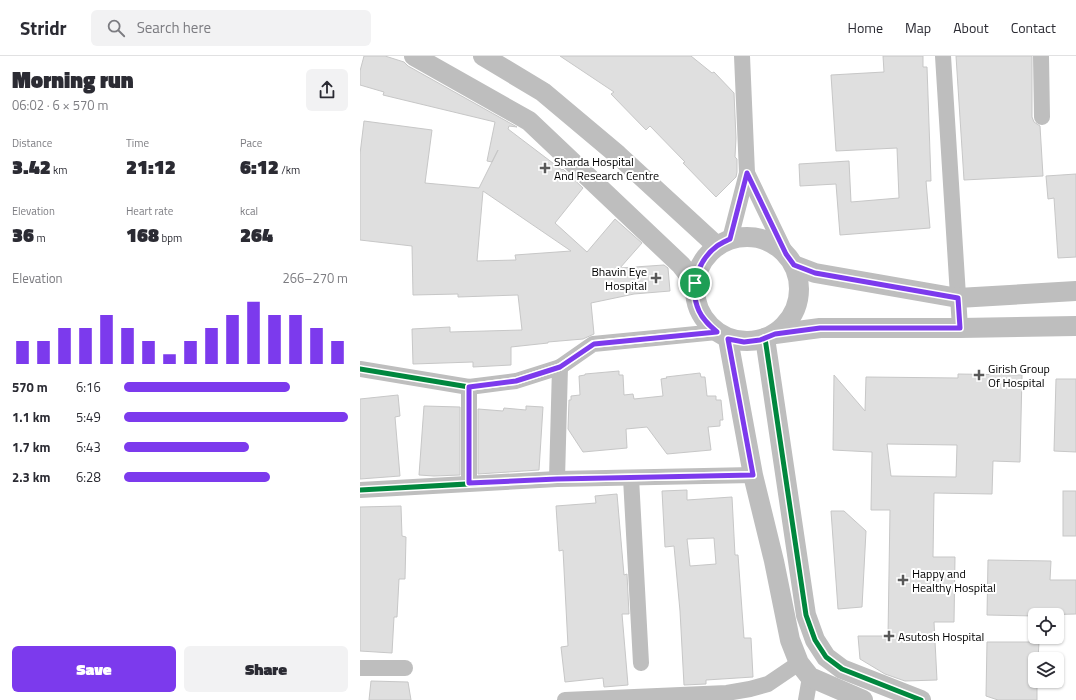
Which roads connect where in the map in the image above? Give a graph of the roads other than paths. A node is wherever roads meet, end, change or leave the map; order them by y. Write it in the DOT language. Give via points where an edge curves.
graph roads {
  1 [pos="414,56"];
  2 [pos="483,56"];
  3 [pos="742,56"];
  4 [pos="943,56"];
  5 [pos="1040,56"];
  6 [pos="1042,117"];
  7 [pos="747,173"];
  8 [pos="724,243"];
  9 [pos="790,259"];
  10 [pos="695,283"];
  11 [pos="1076,292"];
  12 [pos="958,298"];
  13 [pos="1076,326"];
  14 [pos="960,328"];
  15 [pos="722,336"];
  16 [pos="770,336"];
  17 [pos="560,367"];
  18 [pos="360,369"];
  19 [pos="469,387"];
  20 [pos="753,475"];
  21 [pos="631,478"];
  22 [pos="557,479"];
  23 [pos="469,483"];
  24 [pos="360,490"];
  25 [pos="641,663"];
  26 [pos="360,668"];
  27 [pos="405,668"];
  28 [pos="804,670"];
  29 [pos="565,700"];
  30 [pos="806,700"];
  31 [pos="863,700"];
  32 [pos="921,700"];
  1 -- 10 [label="street" via="529,121 681,265"];
  2 -- 8 [label="street" via="543,92"];
  3 -- 7 [label="street"];
  4 -- 12 [label="street"];
  5 -- 6 [label="street"];
  7 -- 8 [label="street"];
  7 -- 9 [label="street"];
  8 -- 9 [label="street" via="745,237 760,238 774,244"];
  8 -- 10 [label="street" via="706,256"];
  9 -- 12 [label="street" via="815,273"];
  9 -- 16 [label="street" via="798,277 798,303 785,326"];
  10 -- 15 [label="street" via="699,311 706,323"];
  11 -- 12 [label="street"];
  12 -- 14 [label="street"];
  13 -- 14 [label="street"];
  14 -- 16 [label="street" via="820,328"];
  15 -- 16 [label="street" via="744,342"];
  15 -- 17 [label="street" via="594,344"];
  15 -- 20 [label="street"];
  16 -- 32 [label="street" via="806,615 815,640 826,657 842,669"];
  17 -- 19 [label="street" via="516,381"];
  17 -- 22 [label="street"];
  18 -- 19 [label="street"];
  19 -- 23 [label="street"];
  20 -- 21 [label="street"];
  20 -- 28 [label="street" via="790,640"];
  21 -- 22 [label="street"];
  21 -- 25 [label="street"];
  22 -- 23 [label="street"];
  23 -- 24 [label="street"];
  26 -- 27 [label="street"];
  28 -- 29 [label="street" via="768,684 727,693"];
  28 -- 30 [label="street"];
  28 -- 31 [label="street"];
}
